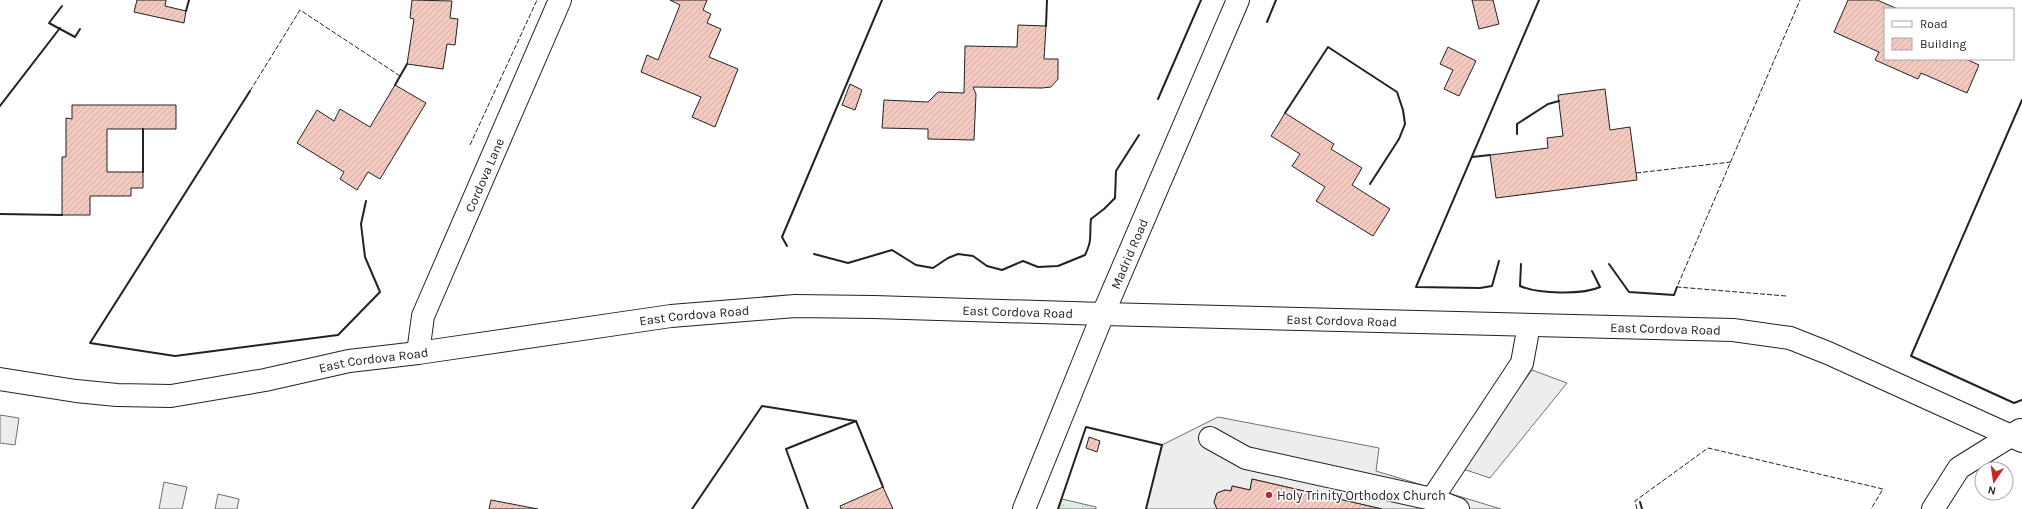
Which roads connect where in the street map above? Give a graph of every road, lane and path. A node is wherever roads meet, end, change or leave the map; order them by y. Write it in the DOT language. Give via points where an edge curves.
graph roads {
  1 [pos="560,0"];
  2 [pos="1238,0"];
  3 [pos="1103,314"];
  4 [pos="1528,325"];
  5 [pos="418,353"];
  6 [pos="0,379"];
  7 [pos="2018,435"];
  8 [pos="1210,438"];
  9 [pos="1432,499"];
  10 [pos="1024,509"];
  11 [pos="1458,509"];
  12 [pos="1933,509"];
  1 -- 5 [label="street, Cordova Lane" via="423,316"];
  2 -- 3 [label="street, Madrid Road"];
  3 -- 4 [label="street, East Cordova Road"];
  3 -- 5 [label="street, East Cordova Road" via="795,306 671,316"];
  3 -- 10 [label="street, Madrid Road"];
  4 -- 7 [label="street, East Cordova Road" via="1733,330 1790,338"];
  4 -- 9 [label="street" via="1522,363"];
  5 -- 6 [label="street, East Cordova Road" via="348,360 265,380 171,396 103,394"];
  7 -- 12 [label="street" via="1959,468"];
  8 -- 9 [label="street" via="1246,458"];
  9 -- 11 [label="street"];
}
